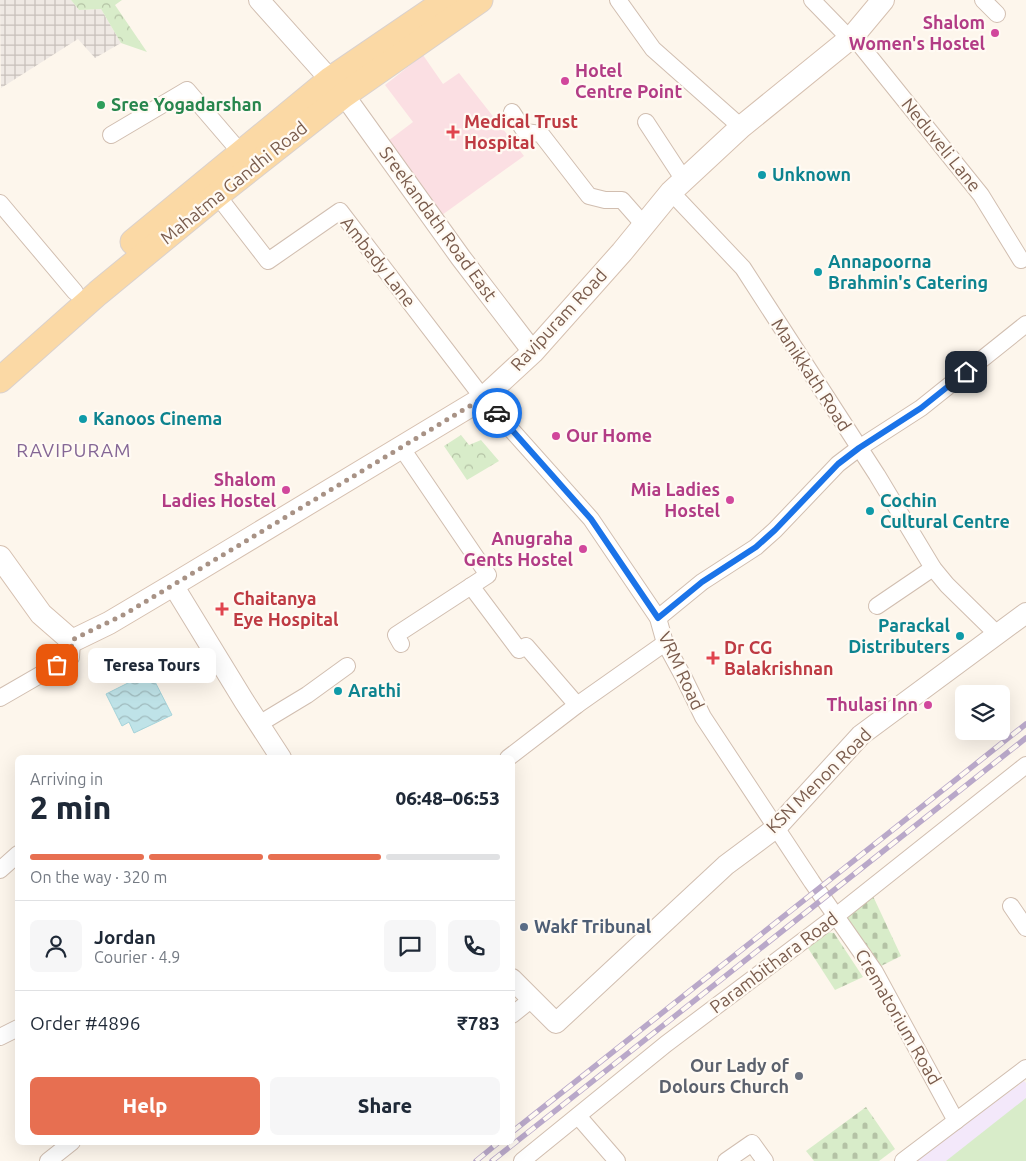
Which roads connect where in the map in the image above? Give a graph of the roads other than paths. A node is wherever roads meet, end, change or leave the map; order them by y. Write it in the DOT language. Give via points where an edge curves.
graph roads {
  1 [pos="259,0"];
  2 [pos="447,0"];
  3 [pos="480,0"];
  4 [pos="618,0"];
  5 [pos="812,0"];
  6 [pos="883,0"];
  7 [pos="983,0"];
  8 [pos="997,14"];
  9 [pos="851,38"];
  10 [pos="337,87"];
  11 [pos="512,112"];
  12 [pos="646,122"];
  13 [pos="741,127"];
  14 [pos="111,135"];
  15 [pos="240,153"];
  16 [pos="678,186"];
  17 [pos="217,195"];
  18 [pos="0,203"];
  19 [pos="644,225"];
  20 [pos="1021,260"];
  21 [pos="74,292"];
  22 [pos="1026,324"];
  23 [pos="533,352"];
  24 [pos="0,359"];
  25 [pos="0,380"];
  26 [pos="483,398"];
  27 [pos="401,447"];
  28 [pos="859,448"];
  29 [pos="0,557"];
  30 [pos="933,568"];
  31 [pos="173,585"];
  32 [pos="471,586"];
  33 [pos="877,606"];
  34 [pos="1026,613"];
  35 [pos="658,618"];
  36 [pos="998,635"];
  37 [pos="72,640"];
  38 [pos="399,640"];
  39 [pos="665,643"];
  40 [pos="347,666"];
  41 [pos="0,698"];
  42 [pos="577,706"];
  43 [pos="259,724"];
  44 [pos="279,755"];
  45 [pos="512,755"];
  46 [pos="1026,765"];
  47 [pos="776,827"];
  48 [pos="15,857"];
  49 [pos="0,870"];
  50 [pos="812,882"];
  51 [pos="1011,906"];
  52 [pos="836,916"];
  53 [pos="1026,928"];
  54 [pos="515,982"];
  55 [pos="532,999"];
  56 [pos="515,1013"];
  57 [pos="15,1030"];
  58 [pos="0,1037"];
  59 [pos="1026,1068"];
  60 [pos="578,1116"];
  61 [pos="956,1121"];
  62 [pos="68,1145"];
  63 [pos="48,1161"];
  64 [pos="522,1161"];
  65 [pos="617,1161"];
  66 [pos="726,1161"];
  67 [pos="765,1161"];
  68 [pos="903,1161"];
  1 -- 10 [label="street, Sreekandath Road East"];
  2 -- 10 [label="main road, Mahatma Gandhi Road"];
  3 -- 10 [label="main road, Mahatma Gandhi Road"];
  4 -- 13 [label="street" via="653,49"];
  5 -- 9 [label="street, Neduveli Lane"];
  6 -- 9 [label="main road, Ravipuram Road"];
  7 -- 8 [label="street"];
  9 -- 13 [label="main road, Ravipuram Road"];
  9 -- 20 [label="street, Neduveli Lane" via="981,195"];
  10 -- 15 [label="main road, Mahatma Gandhi Road"];
  10 -- 17 [label="main road, Mahatma Gandhi Road"];
  10 -- 23 [label="street, Sreekandath Road East"];
  11 -- 19 [label="street" via="524,132 541,134 589,196 622,200"];
  12 -- 16 [label="street, Manikkath Road"];
  13 -- 16 [label="main road, Ravipuram Road"];
  14 -- 15 [label="street" via="187,90"];
  15 -- 21 [label="main road, Mahatma Gandhi Road"];
  16 -- 19 [label="main road, Ravipuram Road"];
  16 -- 28 [label="street, Manikkath Road" via="744,268"];
  17 -- 25 [label="main road, Mahatma Gandhi Road" via="98,293"];
  17 -- 26 [label="street, Ambady Lane" via="268,261 340,212"];
  18 -- 21 [label="street"];
  19 -- 23 [label="main road, Ravipuram Road"];
  21 -- 24 [label="main road, Mahatma Gandhi Road"];
  22 -- 28 [label="street" via="921,408"];
  23 -- 26 [label="main road, Ravipuram Road"];
  26 -- 27 [label="main road, Ravipuram Road"];
  26 -- 35 [label="street, VRM Road" via="591,519"];
  27 -- 31 [label="main road, Ravipuram Road"];
  27 -- 32 [label="street" via="488,575"];
  28 -- 30 [label="street, Manikkath Road"];
  28 -- 35 [label="street" via="838,464 756,547 702,582"];
  29 -- 37 [label="main road" via="41,614"];
  30 -- 33 [label="street"];
  30 -- 36 [label="street, Manikkath Road"];
  31 -- 37 [label="main road, Ravipuram Road" via="109,623"];
  31 -- 43 [label="street"];
  32 -- 38 [label="street"];
  32 -- 42 [label="street" via="518,650 526,646"];
  34 -- 36 [label="street, KSN Menon Road"];
  35 -- 39 [label="street, VRM Road"];
  36 -- 47 [label="street, KSN Menon Road" via="861,735"];
  37 -- 41 [label="street" via="71,657"];
  39 -- 42 [label="street"];
  39 -- 47 [label="street, VRM Road" via="703,717"];
  40 -- 43 [label="street"];
  42 -- 45 [label="street"];
  43 -- 44 [label="street"];
  46 -- 52 [label="street, Parambithara Road"];
  47 -- 50 [label="street, VRM Road"];
  47 -- 55 [label="street, KSN Menon Road" via="726,864 556,1023"];
  48 -- 49 [label="street"];
  50 -- 52 [label="street, Crematorium Road"];
  51 -- 53 [label="street"];
  52 -- 60 [label="street, Parambithara Road" via="666,1044"];
  52 -- 61 [label="street, Crematorium Road" via="874,972"];
  54 -- 55 [label="street"];
  55 -- 56 [label="street"];
  57 -- 58 [label="street"];
  59 -- 61 [label="street"];
  60 -- 64 [label="street, Parambithara Road"];
  60 -- 65 [label="street"];
  61 -- 68 [label="street"];
  62 -- 63 [label="street"];
  66 -- 67 [label="street" via="752,1143"];
}
